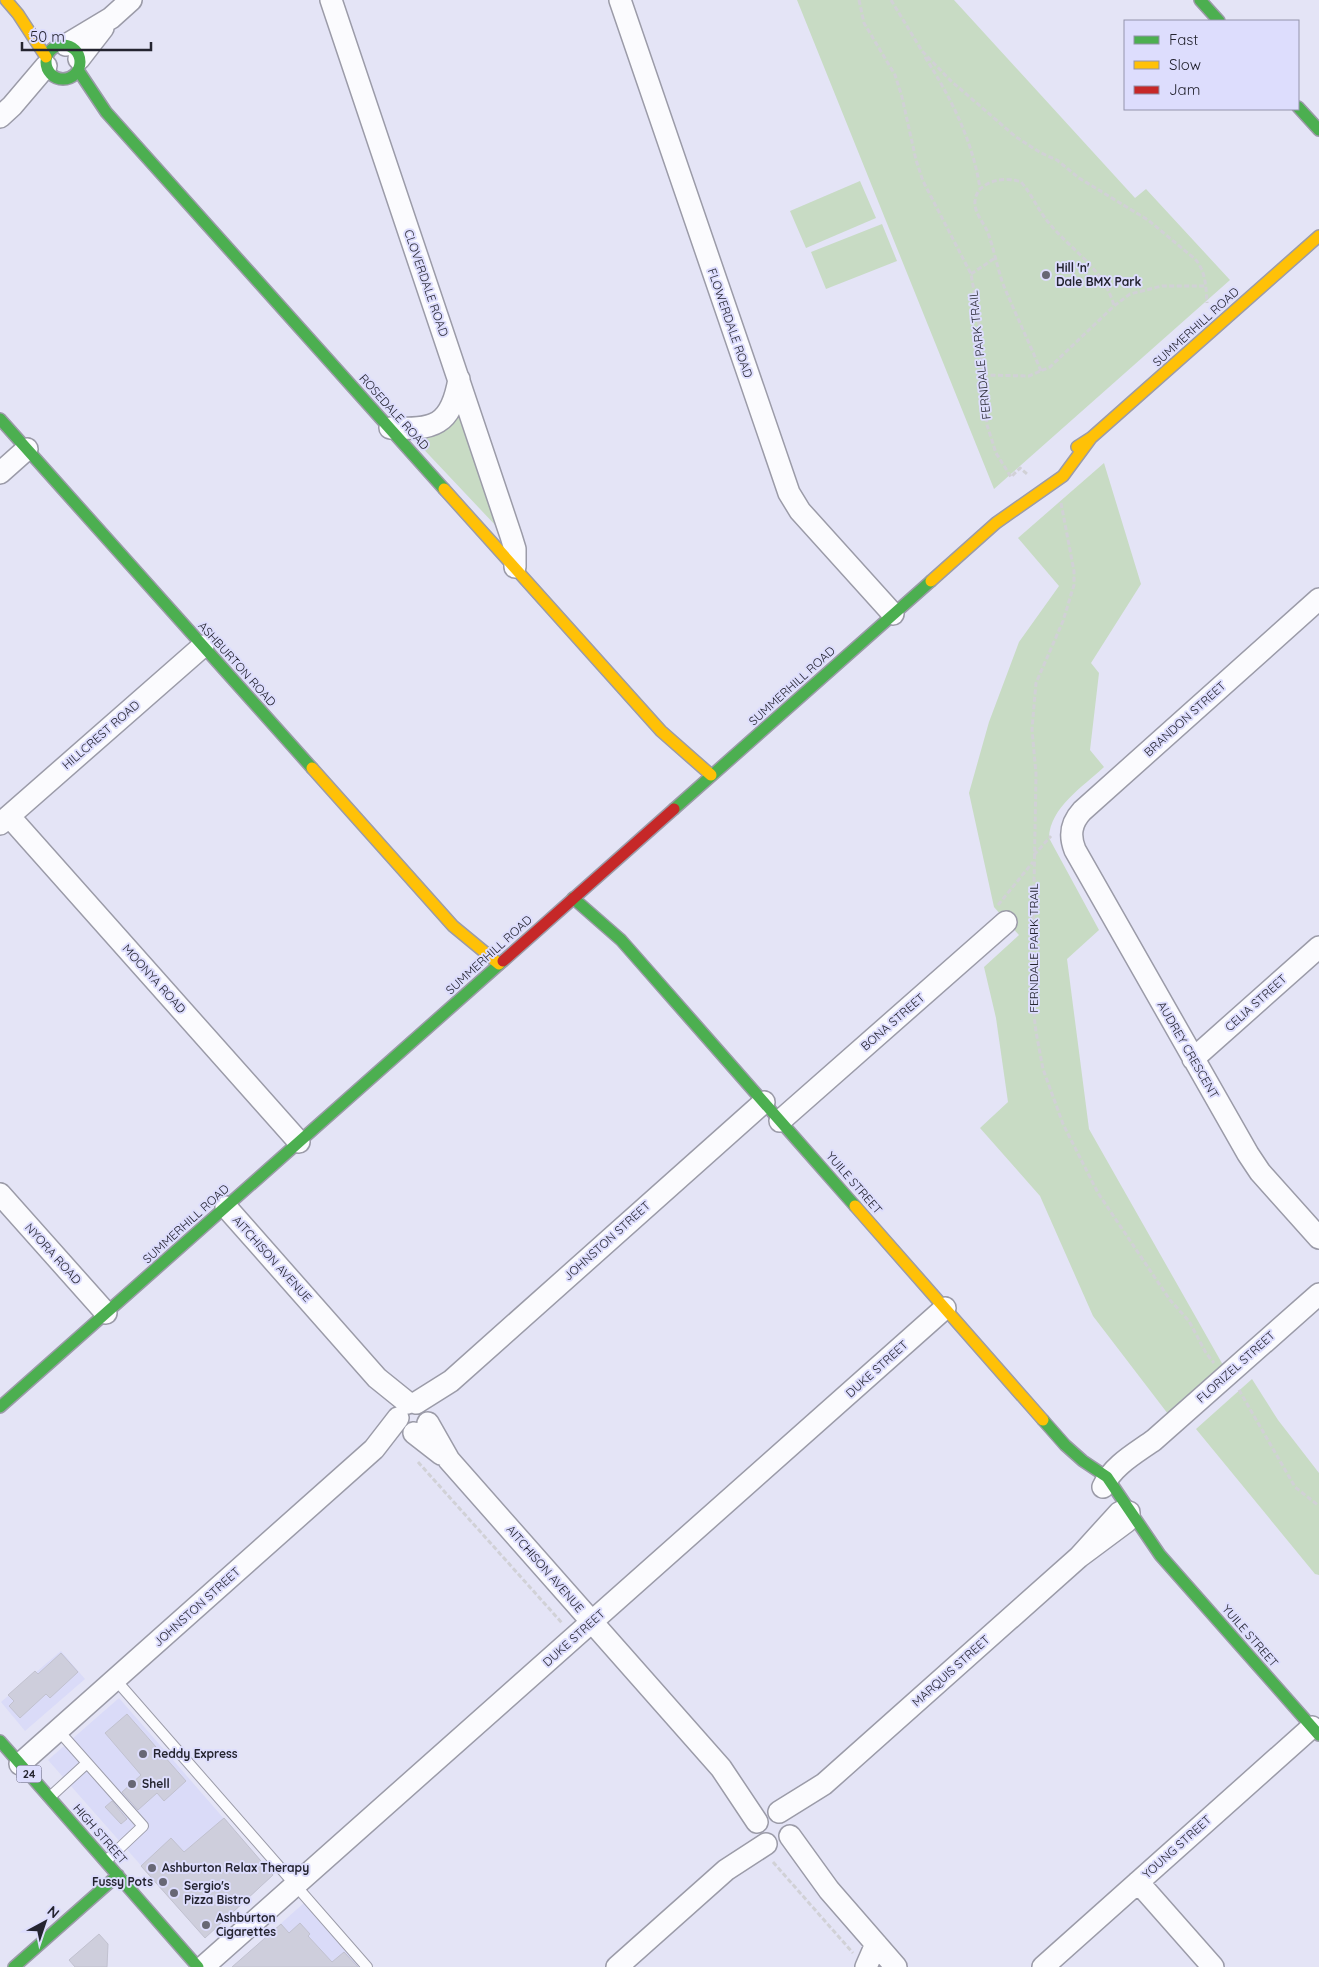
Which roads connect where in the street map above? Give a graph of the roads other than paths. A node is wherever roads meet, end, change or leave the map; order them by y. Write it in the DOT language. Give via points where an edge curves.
graph roads {
  1 [pos="6,0"];
  2 [pos="131,0"];
  3 [pos="331,0"];
  4 [pos="620,0"];
  5 [pos="1200,0"];
  6 [pos="18,14"];
  7 [pos="1218,20"];
  8 [pos="71,55"];
  9 [pos="53,70"];
  10 [pos="1299,108"];
  11 [pos="6,111"];
  12 [pos="106,112"];
  13 [pos="1319,130"];
  14 [pos="1319,236"];
  15 [pos="459,379"];
  16 [pos="0,420"];
  17 [pos="390,428"];
  18 [pos="1091,438"];
  19 [pos="27,449"];
  20 [pos="1065,456"];
  21 [pos="0,473"];
  22 [pos="1026,486"];
  23 [pos="996,523"];
  24 [pos="514,567"];
  25 [pos="1319,599"];
  26 [pos="893,614"];
  27 [pos="203,646"];
  28 [pos="661,731"];
  29 [pos="712,775"];
  30 [pos="695,780"];
  31 [pos="5,820"];
  32 [pos="1075,850"];
  33 [pos="573,898"];
  34 [pos="600,907"];
  35 [pos="1001,914"];
  36 [pos="454,926"];
  37 [pos="621,940"];
  38 [pos="1319,947"];
  39 [pos="499,964"];
  40 [pos="481,969"];
  41 [pos="1193,1059"];
  42 [pos="764,1102"];
  43 [pos="780,1121"];
  44 [pos="299,1142"];
  45 [pos="0,1194"];
  46 [pos="226,1207"];
  47 [pos="1319,1238"];
  48 [pos="1319,1294"];
  49 [pos="945,1308"];
  50 [pos="106,1313"];
  51 [pos="0,1407"];
  52 [pos="412,1417"];
  53 [pos="1108,1482"];
  54 [pos="1125,1516"];
  55 [pos="592,1622"];
  56 [pos="115,1679"];
  57 [pos="57,1729"];
  58 [pos="1316,1731"];
  59 [pos="0,1741"];
  60 [pos="87,1763"];
  61 [pos="20,1764"];
  62 [pos="50,1797"];
  63 [pos="773,1832"];
  64 [pos="105,1862"];
  65 [pos="118,1875"];
  66 [pos="1138,1882"];
  67 [pos="294,1885"];
  68 [pos="886,1959"];
  69 [pos="862,1963"];
  70 [pos="14,1967"];
  71 [pos="198,1967"];
  72 [pos="203,1967"];
  73 [pos="367,1967"];
  74 [pos="617,1967"];
  75 [pos="1043,1967"];
  76 [pos="1213,1967"];
  1 -- 6 [label="street, ROSEDALE ROAD"];
  2 -- 8 [label="street"];
  3 -- 15 [label="street, CLOVERDALE ROAD"];
  4 -- 26 [label="street, FLOWERDALE ROAD" via="789,493 800,511"];
  5 -- 7 [label="street"];
  6 -- 8 [label="street, ROSEDALE ROAD"];
  6 -- 9 [label="street, ROSEDALE ROAD"];
  8 -- 9 [label="street" via="52,49"];
  8 -- 9 [label="street" via="75,74"];
  8 -- 12 [label="street, ROSEDALE ROAD"];
  9 -- 11 [label="street"];
  9 -- 12 [label="street, ROSEDALE ROAD"];
  10 -- 13 [label="street"];
  12 -- 17 [label="street, ROSEDALE ROAD"];
  14 -- 18 [label="street, SUMMERHILL ROAD"];
  15 -- 17 [label="street" via="456,399 436,424 425,428"];
  15 -- 24 [label="street, CLOVERDALE ROAD" via="512,536"];
  16 -- 19 [label="street, ASHBURTON ROAD"];
  17 -- 24 [label="street, ROSEDALE ROAD"];
  18 -- 20 [label="street, SUMMERHILL ROAD"];
  18 -- 23 [label="street, SUMMERHILL ROAD" via="1063,476"];
  19 -- 21 [label="street"];
  19 -- 27 [label="street, ASHBURTON ROAD"];
  22 -- 23 [label="street, SUMMERHILL ROAD"];
  23 -- 26 [label="street, SUMMERHILL ROAD"];
  24 -- 28 [label="street, ROSEDALE ROAD"];
  25 -- 32 [label="street, BRANDON STREET" via="1077,816 1071,831"];
  26 -- 29 [label="street, SUMMERHILL ROAD"];
  27 -- 31 [label="street, HILLCREST ROAD"];
  27 -- 36 [label="street, ASHBURTON ROAD"];
  28 -- 29 [label="street, ROSEDALE ROAD"];
  28 -- 30 [label="street, ROSEDALE ROAD"];
  29 -- 30 [label="street, SUMMERHILL ROAD"];
  30 -- 33 [label="street, SUMMERHILL ROAD" via="589,890"];
  31 -- 44 [label="street, MOONYA ROAD"];
  32 -- 41 [label="street, AUDREY CRESCENT"];
  33 -- 37 [label="street, YUILE STREET"];
  33 -- 39 [label="street, SUMMERHILL ROAD"];
  34 -- 37 [label="street, YUILE STREET"];
  35 -- 43 [label="street, BONA STREET"];
  36 -- 39 [label="street, ASHBURTON ROAD"];
  36 -- 40 [label="street, ASHBURTON ROAD"];
  37 -- 42 [label="street, YUILE STREET"];
  38 -- 41 [label="street, CELIA STREET"];
  39 -- 40 [label="street, SUMMERHILL ROAD"];
  40 -- 44 [label="street, SUMMERHILL ROAD"];
  41 -- 47 [label="street, AUDREY CRESCENT" via="1254,1163"];
  42 -- 43 [label="street, YUILE STREET"];
  42 -- 52 [label="street, JOHNSTON STREET"];
  43 -- 49 [label="street, YUILE STREET"];
  44 -- 46 [label="street, SUMMERHILL ROAD"];
  45 -- 50 [label="street, NYORA ROAD"];
  46 -- 50 [label="street, SUMMERHILL ROAD"];
  46 -- 52 [label="street, AITCHISON AVENUE"];
  48 -- 53 [label="street, FLORIZEL STREET" via="1154,1440 1127,1459"];
  49 -- 53 [label="street, YUILE STREET" via="1065,1446 1081,1470"];
  49 -- 55 [label="street, DUKE STREET"];
  50 -- 51 [label="street, SUMMERHILL ROAD"];
  52 -- 55 [label="street, AITCHISON AVENUE"];
  52 -- 56 [label="street, JOHNSTON STREET"];
  53 -- 54 [label="street, YUILE STREET"];
  54 -- 58 [label="street, YUILE STREET" via="1140,1539 1160,1555"];
  54 -- 63 [label="street, MARQUIS STREET"];
  55 -- 63 [label="street, AITCHISON AVENUE"];
  55 -- 67 [label="street, DUKE STREET"];
  56 -- 57 [label="street, JOHNSTON STREET"];
  56 -- 67 [label="lane"];
  57 -- 60 [label="lane"];
  57 -- 61 [label="street, JOHNSTON STREET"];
  58 -- 66 [label="street, YOUNG STREET"];
  59 -- 61 [label="street, HIGH STREET / 24"];
  60 -- 62 [label="lane"];
  60 -- 64 [label="lane" via="143,1826"];
  61 -- 62 [label="street, HIGH STREET / 24"];
  62 -- 64 [label="street, HIGH STREET / 24"];
  63 -- 68 [label="street, AITCHISON AVENUE" via="829,1890"];
  63 -- 74 [label="street, MARQUIS STREET"];
  64 -- 65 [label="street, HIGH STREET / 24"];
  65 -- 70 [label="street"];
  65 -- 71 [label="street, HIGH STREET / 24"];
  66 -- 75 [label="street, YOUNG STREET"];
  66 -- 76 [label="street"];
  67 -- 72 [label="street, DUKE STREET"];
  67 -- 73 [label="lane"];
  68 -- 69 [label="street"];
}
